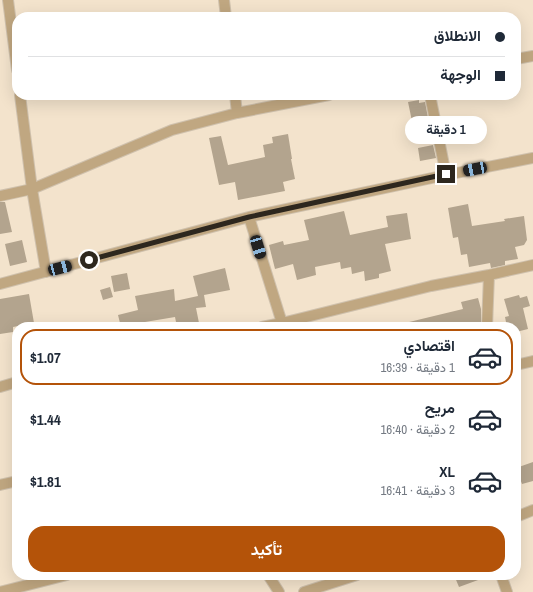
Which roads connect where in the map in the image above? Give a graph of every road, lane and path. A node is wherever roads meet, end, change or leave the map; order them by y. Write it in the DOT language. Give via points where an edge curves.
graph roads {
  1 [pos="8,0"];
  2 [pos="224,0"];
  3 [pos="225,12"];
  4 [pos="12,31"];
  5 [pos="533,56"];
  6 [pos="521,58"];
  7 [pos="21,100"];
  8 [pos="236,100"];
  9 [pos="303,100"];
  10 [pos="431,100"];
  11 [pos="237,113"];
  12 [pos="533,158"];
  13 [pos="446,174"];
  14 [pos="32,189"];
  15 [pos="0,196"];
  16 [pos="249,217"];
  17 [pos="533,265"];
  18 [pos="46,272"];
  19 [pos="489,275"];
  20 [pos="0,284"];
  21 [pos="281,322"];
  22 [pos="290,322"];
  23 [pos="487,322"];
  24 [pos="533,361"];
  25 [pos="521,364"];
  26 [pos="12,383"];
  27 [pos="0,387"];
  28 [pos="12,483"];
  29 [pos="0,485"];
  30 [pos="533,510"];
  31 [pos="521,515"];
  32 [pos="47,580"];
  33 [pos="271,580"];
  34 [pos="341,580"];
  35 [pos="503,580"];
  36 [pos="0,592"];
  37 [pos="279,592"];
  38 [pos="304,592"];
  39 [pos="507,592"];
  1 -- 4 [label="street"];
  2 -- 3 [label="street"];
  5 -- 6 [label="street"];
  7 -- 14 [label="street"];
  8 -- 11 [label="street"];
  9 -- 11 [label="street"];
  10 -- 13 [label="street"];
  11 -- 14 [label="street" via="172,130"];
  12 -- 13 [label="street"];
  13 -- 16 [label="street"];
  14 -- 15 [label="street"];
  14 -- 18 [label="street"];
  16 -- 18 [label="street"];
  16 -- 21 [label="street"];
  17 -- 19 [label="street"];
  18 -- 20 [label="street"];
  19 -- 22 [label="street" via="431,286"];
  19 -- 23 [label="street"];
  24 -- 25 [label="street"];
  26 -- 27 [label="street"];
  28 -- 29 [label="street"];
  30 -- 31 [label="street"];
  32 -- 36 [label="street"];
  33 -- 37 [label="street"];
  34 -- 38 [label="street"];
  35 -- 39 [label="street"];
}
